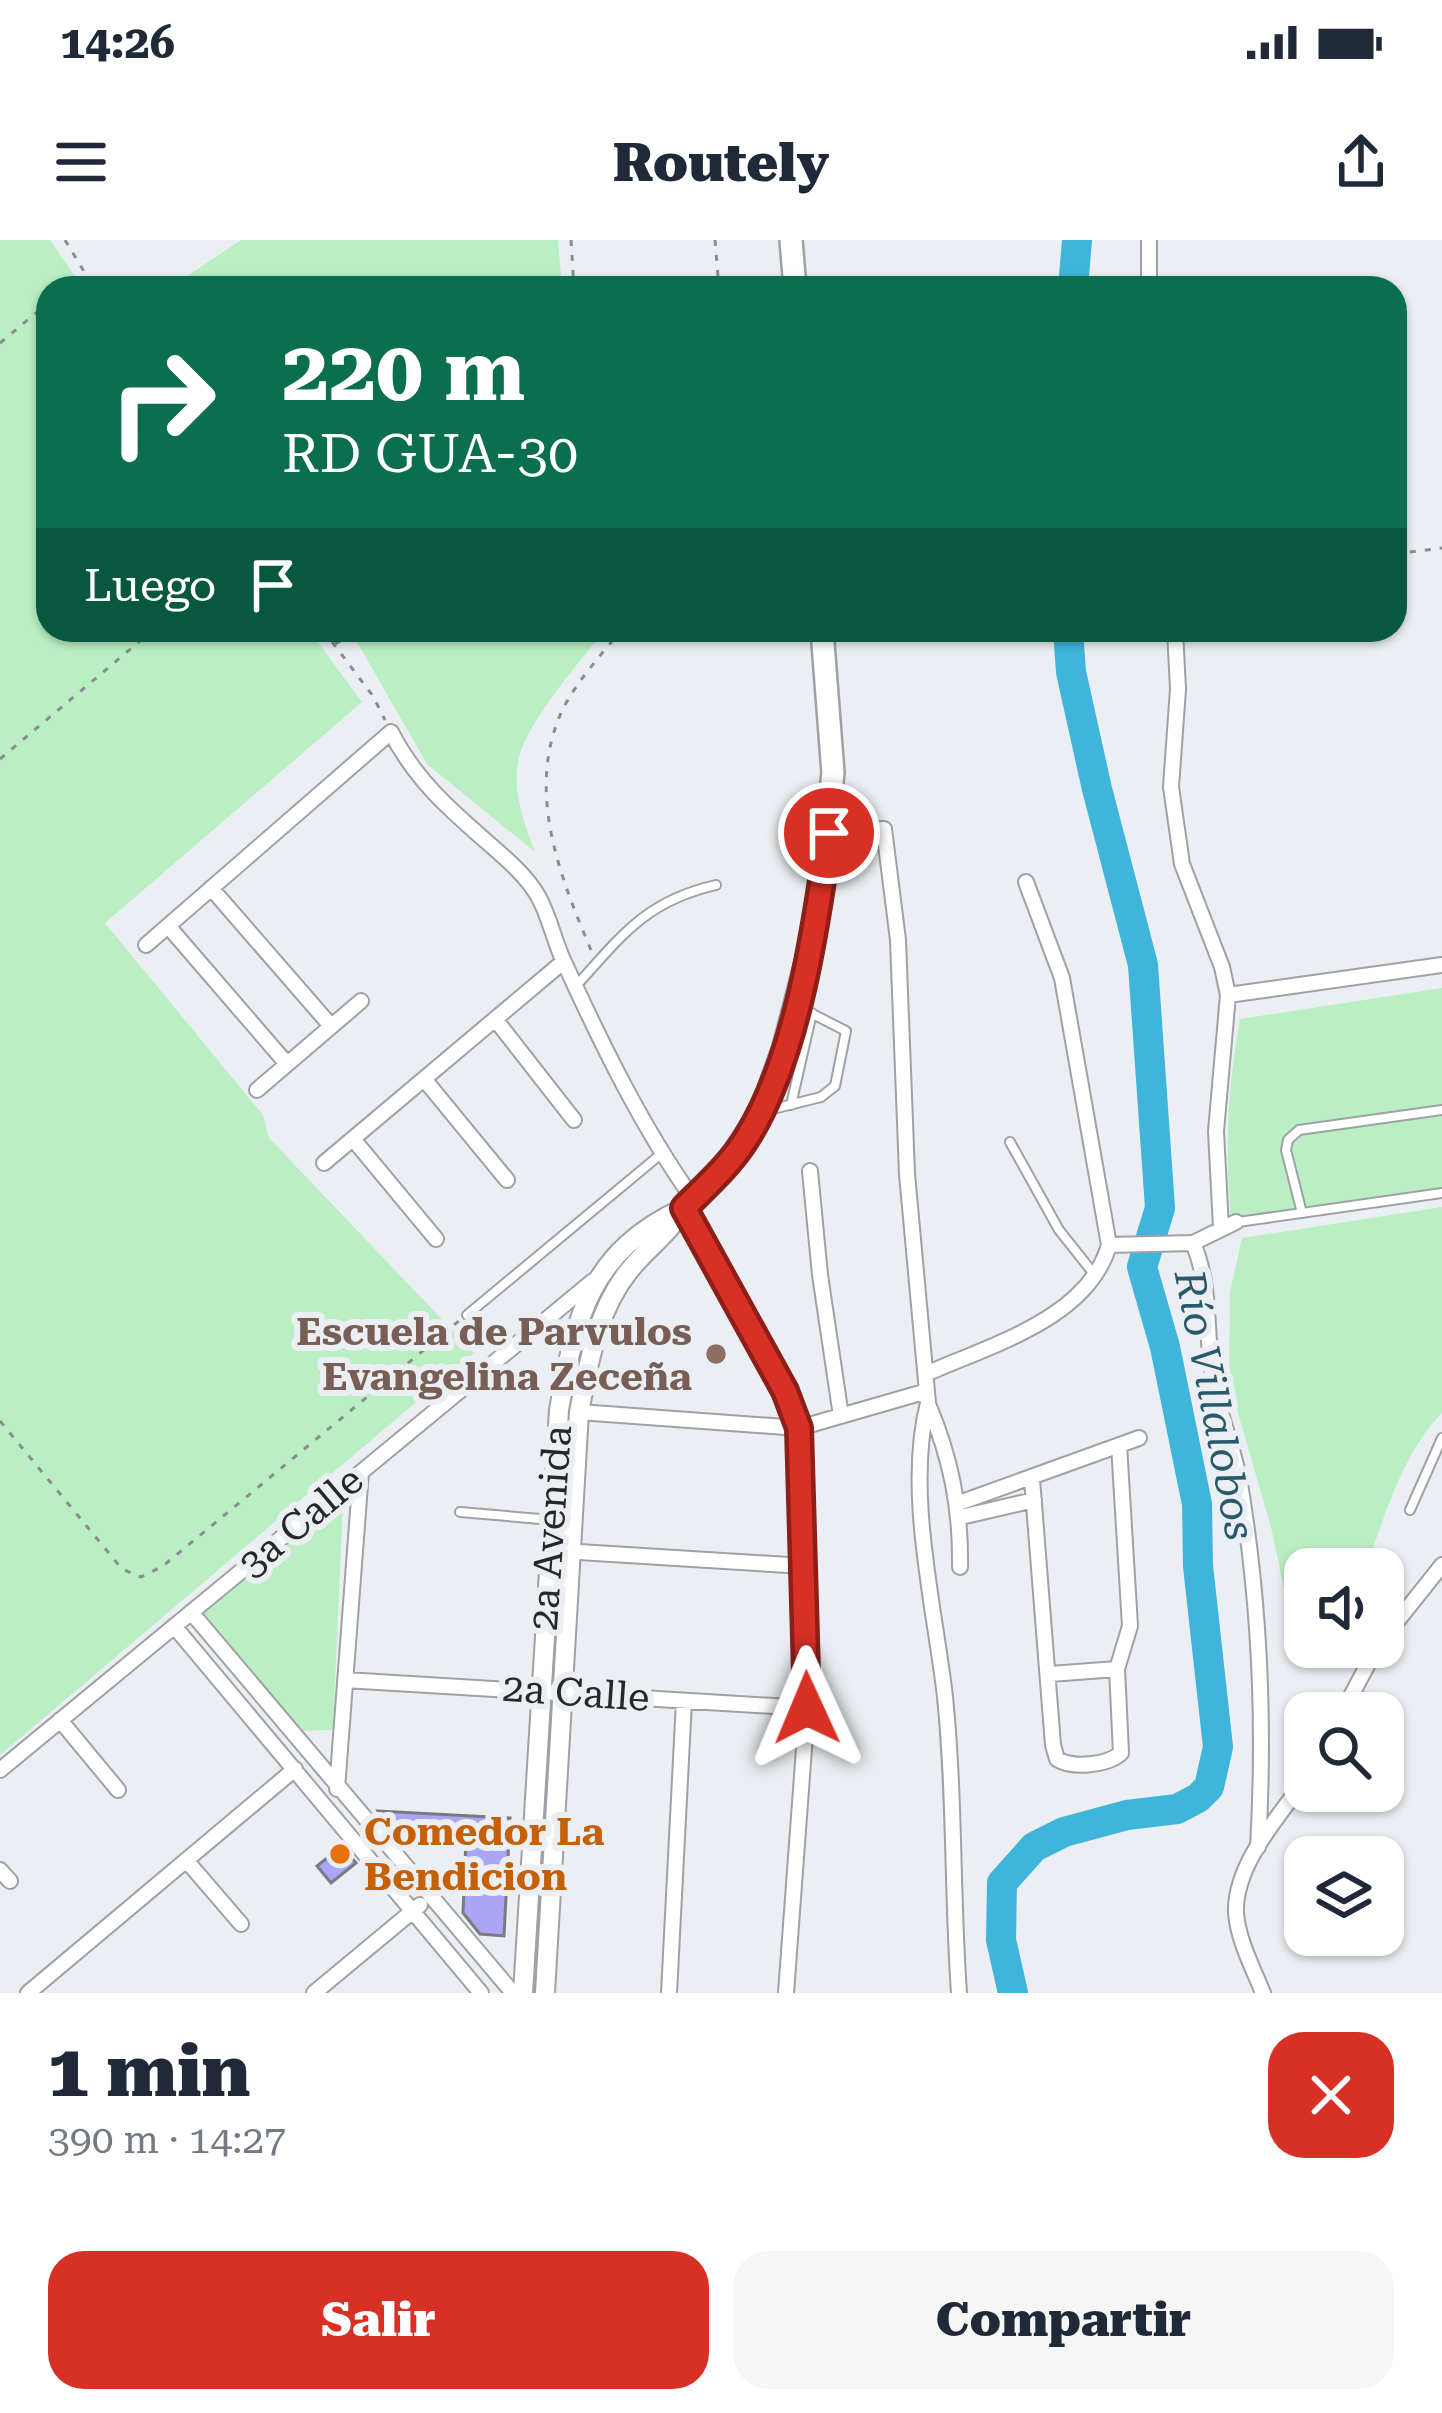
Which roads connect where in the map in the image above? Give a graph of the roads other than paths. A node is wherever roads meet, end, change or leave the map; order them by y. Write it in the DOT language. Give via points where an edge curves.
graph roads {
  1 [pos="791,240"];
  2 [pos="1149,240"];
  3 [pos="794,276"];
  4 [pos="1149,276"];
  5 [pos="823,642"];
  6 [pos="1176,642"];
  7 [pos="829,833"];
  8 [pos="1026,882"];
  9 [pos="716,885"];
  10 [pos="212,888"];
  11 [pos="168,926"];
  12 [pos="146,945"];
  13 [pos="563,962"];
  14 [pos="1442,965"];
  15 [pos="576,986"];
  16 [pos="1228,995"];
  17 [pos="361,1001"];
  18 [pos="804,1009"];
  19 [pos="495,1019"];
  20 [pos="331,1026"];
  21 [pos="287,1064"];
  22 [pos="424,1079"];
  23 [pos="256,1090"];
  24 [pos="790,1105"];
  25 [pos="1442,1110"];
  26 [pos="761,1112"];
  27 [pos="574,1120"];
  28 [pos="353,1138"];
  29 [pos="1010,1142"];
  30 [pos="662,1154"];
  31 [pos="324,1163"];
  32 [pos="810,1171"];
  33 [pos="507,1180"];
  34 [pos="1442,1193"];
  35 [pos="688,1204"];
  36 [pos="1302,1213"];
  37 [pos="1228,1225"];
  38 [pos="436,1238"];
  39 [pos="1189,1244"];
  40 [pos="1109,1245"];
  41 [pos="1096,1275"];
  42 [pos="610,1280"];
  43 [pos="466,1315"];
  44 [pos="927,1389"];
  45 [pos="579,1412"];
  46 [pos="842,1416"];
  47 [pos="799,1428"];
  48 [pos="1139,1438"];
  49 [pos="1442,1438"];
  50 [pos="1119,1445"];
  51 [pos="361,1472"];
  52 [pos="1032,1479"];
  53 [pos="1034,1500"];
  54 [pos="960,1510"];
  55 [pos="1411,1510"];
  56 [pos="460,1512"];
  57 [pos="554,1520"];
  58 [pos="561,1551"];
  59 [pos="1442,1565"];
  60 [pos="803,1566"];
  61 [pos="960,1568"];
  62 [pos="191,1612"];
  63 [pos="1404,1613"];
  64 [pos="174,1626"];
  65 [pos="1117,1669"];
  66 [pos="1050,1674"];
  67 [pos="345,1680"];
  68 [pos="539,1690"];
  69 [pos="565,1692"];
  70 [pos="684,1701"];
  71 [pos="807,1708"];
  72 [pos="60,1720"];
  73 [pos="295,1769"];
  74 [pos="0,1770"];
  75 [pos="118,1790"];
  76 [pos="338,1790"];
  77 [pos="1284,1810"];
  78 [pos="1258,1847"];
  79 [pos="186,1860"];
  80 [pos="429,1898"];
  81 [pos="414,1910"];
  82 [pos="241,1924"];
  83 [pos="28,1993"];
  84 [pos="314,1993"];
  85 [pos="482,1993"];
  86 [pos="513,1993"];
  87 [pos="523,1993"];
  88 [pos="545,1993"];
  89 [pos="670,1993"];
  90 [pos="786,1993"];
  91 [pos="959,1993"];
  92 [pos="1263,1993"];
  1 -- 3 [label="main road"];
  2 -- 4 [label="street"];
  5 -- 7 [label="main road"];
  6 -- 16 [label="street" via="1171,787 1182,864"];
  7 -- 18 [label="main road"];
  7 -- 44 [label="street" via="884,829"];
  8 -- 40 [label="street" via="1066,994"];
  9 -- 15 [label="lane" via="682,892 642,915"];
  10 -- 11 [label="street"];
  10 -- 13 [label="street" via="391,732 409,768 537,895"];
  10 -- 20 [label="street"];
  11 -- 12 [label="street"];
  11 -- 21 [label="street"];
  13 -- 15 [label="street"];
  13 -- 19 [label="street"];
  14 -- 16 [label="street"];
  15 -- 30 [label="street"];
  16 -- 37 [label="street" via="1216,1131"];
  17 -- 20 [label="street"];
  18 -- 24 [label="lane"];
  18 -- 24 [label="lane" via="841,1025 848,1037 835,1086"];
  18 -- 26 [label="main road"];
  19 -- 22 [label="street"];
  19 -- 27 [label="street"];
  20 -- 21 [label="street"];
  21 -- 23 [label="street"];
  22 -- 28 [label="street"];
  22 -- 33 [label="street"];
  24 -- 26 [label="lane"];
  25 -- 36 [label="lane" via="1299,1130 1286,1150"];
  26 -- 35 [label="main road"];
  28 -- 31 [label="street"];
  28 -- 38 [label="street"];
  29 -- 41 [label="lane" via="1059,1229"];
  30 -- 35 [label="street"];
  30 -- 43 [label="lane"];
  32 -- 46 [label="street"];
  34 -- 36 [label="lane"];
  35 -- 42 [label="street, 2a Avenida" via="636,1240"];
  35 -- 47 [label="street"];
  36 -- 37 [label="lane"];
  37 -- 39 [label="street"];
  39 -- 40 [label="street"];
  39 -- 78 [label="street" via="1204,1268 1214,1385 1250,1553 1264,1748"];
  40 -- 41 [label="street"];
  41 -- 44 [label="street" via="1061,1310"];
  42 -- 45 [label="street, 2a Avenida"];
  42 -- 51 [label="street, 3a Calle"];
  42 -- 57 [label="street, 2a Avenida" via="587,1294 569,1348"];
  44 -- 46 [label="street"];
  44 -- 54 [label="street"];
  44 -- 91 [label="street" via="922,1495 944,1696"];
  45 -- 47 [label="street"];
  45 -- 58 [label="street, 2a Avenida"];
  46 -- 47 [label="street"];
  47 -- 60 [label="street"];
  48 -- 50 [label="street"];
  49 -- 55 [label="lane"];
  50 -- 52 [label="street"];
  50 -- 65 [label="street" via="1130,1626"];
  51 -- 62 [label="street, 3a Calle"];
  51 -- 67 [label="street"];
  52 -- 53 [label="street"];
  52 -- 54 [label="street"];
  53 -- 54 [label="street"];
  53 -- 66 [label="street"];
  54 -- 61 [label="street"];
  56 -- 57 [label="lane"];
  57 -- 58 [label="street, 2a Avenida"];
  58 -- 60 [label="street"];
  58 -- 68 [label="street, 2a Avenida"];
  58 -- 69 [label="street, 2a Avenida"];
  59 -- 63 [label="street"];
  60 -- 71 [label="street"];
  62 -- 64 [label="street, 3a Calle"];
  62 -- 76 [label="street"];
  64 -- 72 [label="street, 3a Calle"];
  64 -- 73 [label="street"];
  65 -- 66 [label="street"];
  65 -- 66 [label="street" via="1121,1753 1111,1762 1057,1759"];
  67 -- 68 [label="street, 2a Calle"];
  67 -- 76 [label="street"];
  68 -- 69 [label="street, 2a Calle"];
  68 -- 87 [label="street, 2a Avenida"];
  69 -- 70 [label="street, 2a Calle"];
  69 -- 88 [label="street, 2a Avenida"];
  70 -- 71 [label="street, 2a Calle"];
  70 -- 89 [label="street"];
  71 -- 90 [label="street"];
  72 -- 74 [label="street, 3a Calle"];
  72 -- 75 [label="street"];
  73 -- 79 [label="street"];
  73 -- 81 [label="street"];
  76 -- 80 [label="street"];
  77 -- 78 [label="street"];
  78 -- 92 [label="street" via="1236,1912"];
  79 -- 82 [label="street"];
  79 -- 83 [label="street"];
  80 -- 81 [label="street"];
  80 -- 86 [label="street"];
  81 -- 84 [label="street"];
  81 -- 85 [label="street"];
}
